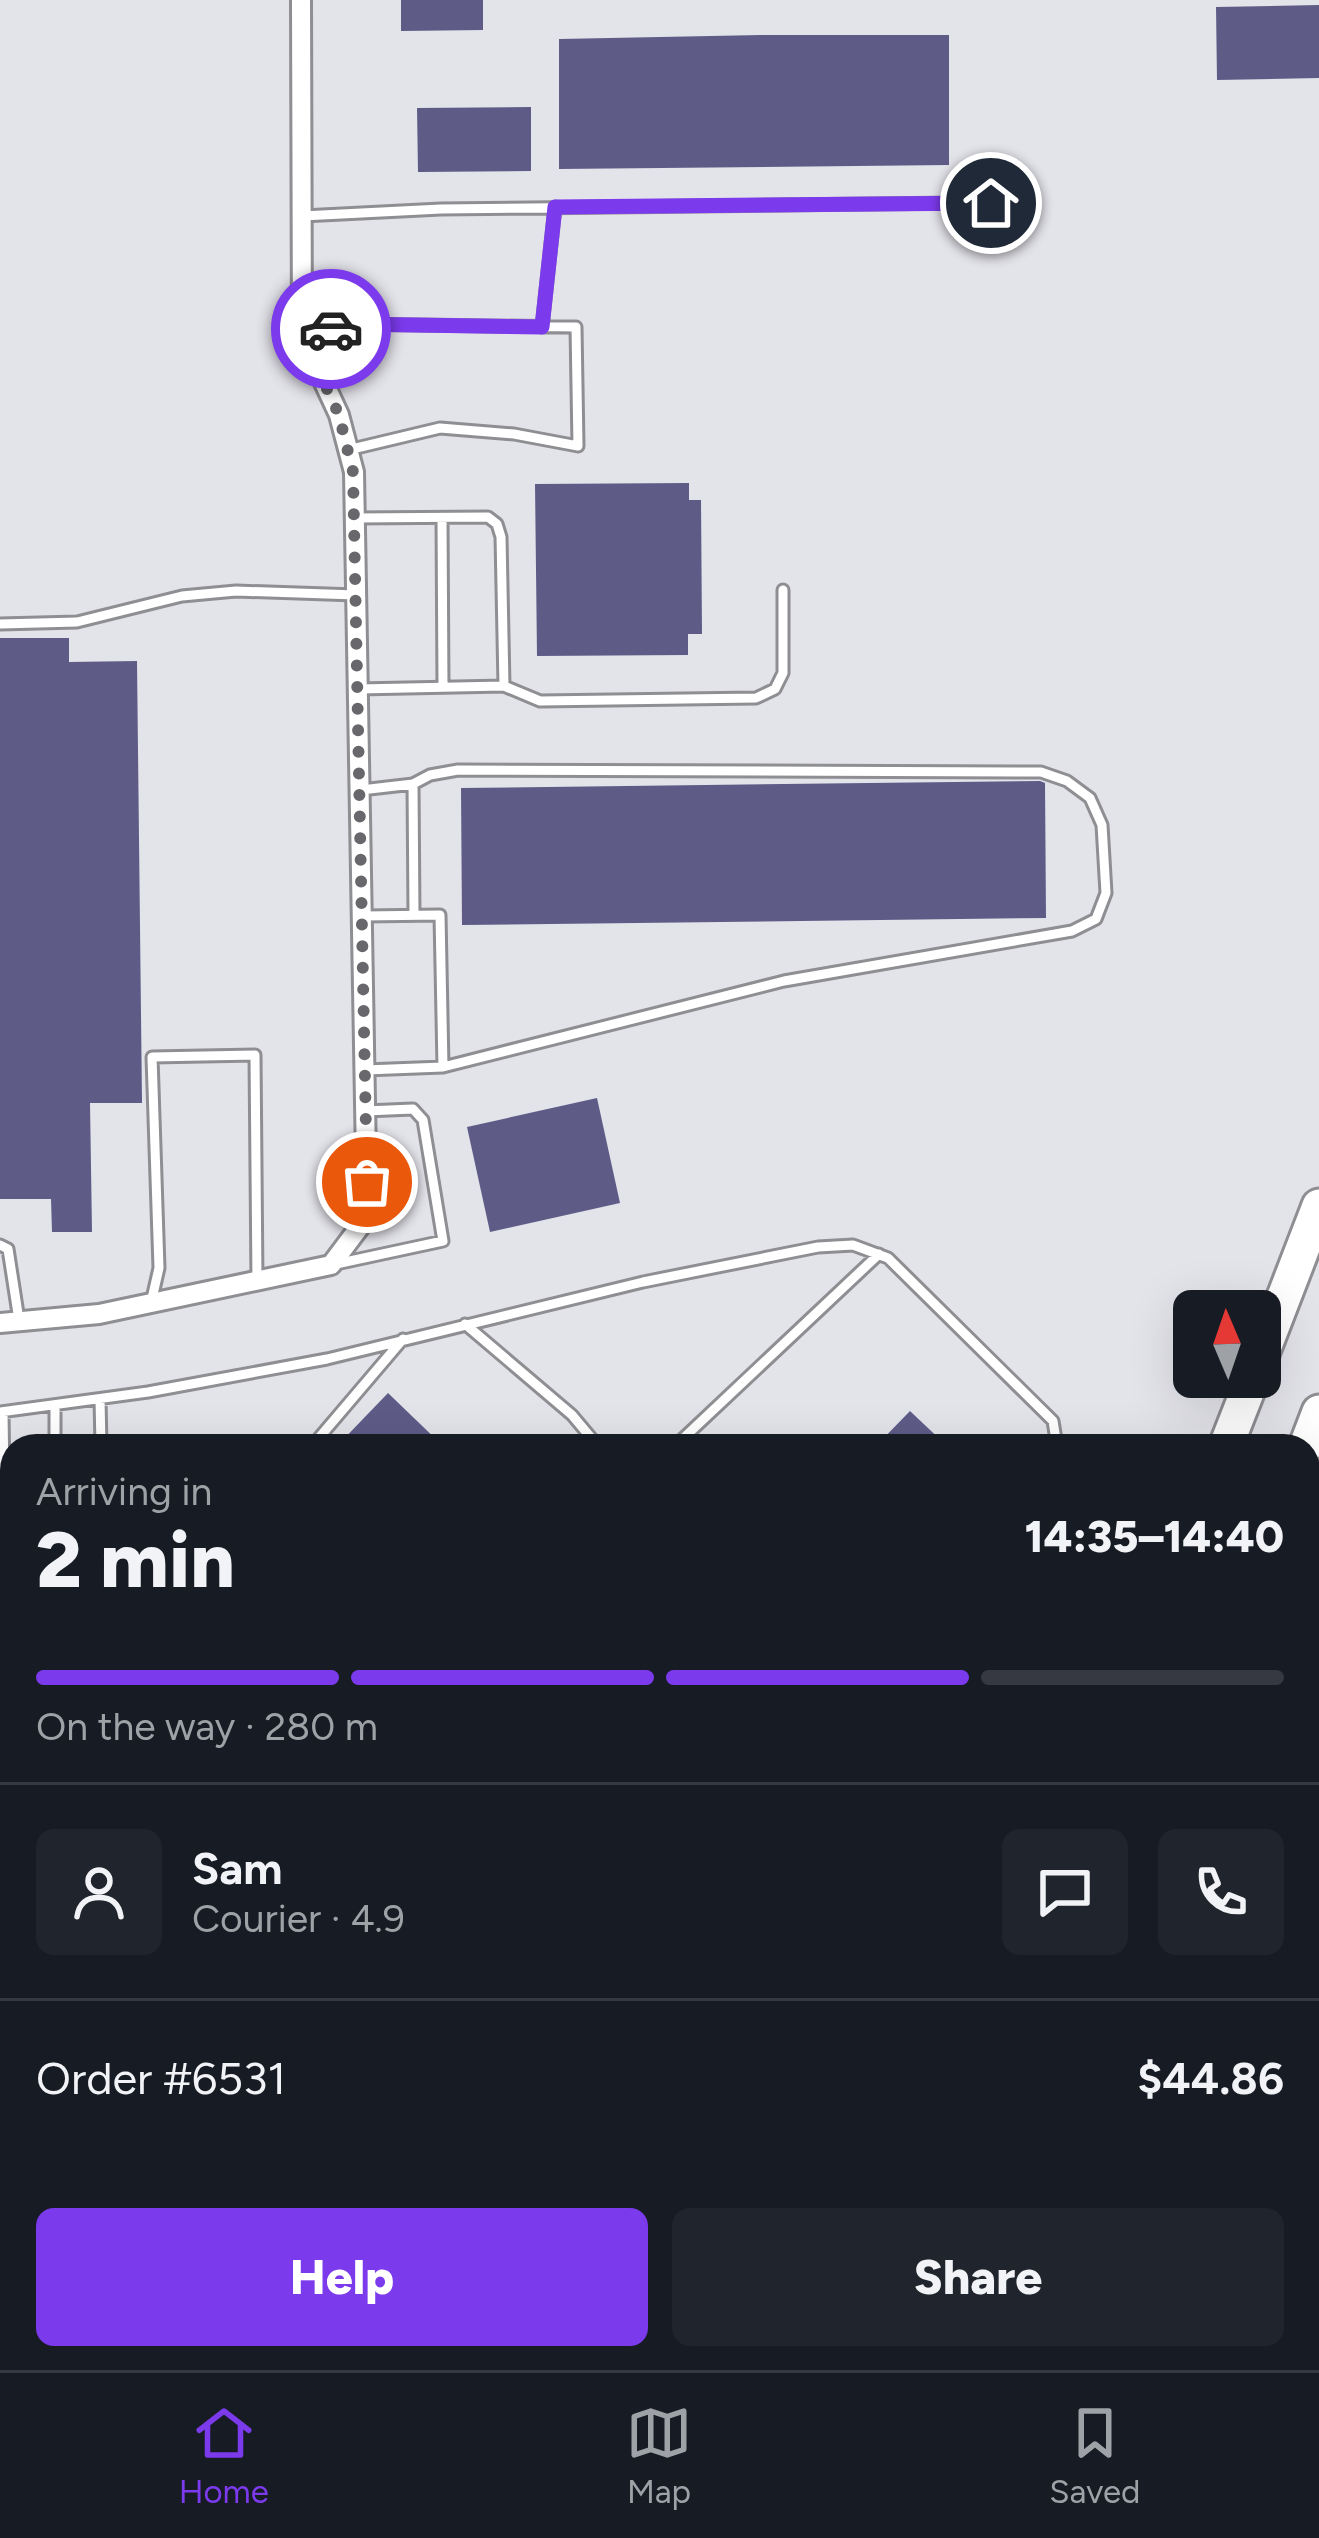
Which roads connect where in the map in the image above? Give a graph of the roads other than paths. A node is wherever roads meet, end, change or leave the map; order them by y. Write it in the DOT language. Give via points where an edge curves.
graph roads {
  1 [pos="301,0"];
  2 [pos="1030,202"];
  3 [pos="555,207"];
  4 [pos="302,216"];
  5 [pos="542,327"];
  6 [pos="303,337"];
  7 [pos="348,451"];
  8 [pos="354,518"];
  9 [pos="442,518"];
  10 [pos="783,590"];
  11 [pos="356,595"];
  12 [pos="0,624"];
  13 [pos="504,686"];
  14 [pos="443,687"];
  15 [pos="358,689"];
  16 [pos="413,784"];
  17 [pos="359,790"];
  18 [pos="414,915"];
  19 [pos="362,916"];
  20 [pos="443,1067"];
  21 [pos="364,1070"];
  22 [pos="365,1111"];
  23 [pos="1319,1206"];
  24 [pos="0,1245"];
  25 [pos="879,1254"];
  26 [pos="331,1265"];
  27 [pos="257,1281"];
  28 [pos="151,1303"];
  29 [pos="1281,1305"];
  30 [pos="10,1321"];
  31 [pos="465,1324"];
  32 [pos="403,1339"];
  33 [pos="1245,1398"];
  34 [pos="100,1399"];
  35 [pos="55,1405"];
  36 [pos="2,1412"];
  37 [pos="55,1434"];
  38 [pos="101,1434"];
  39 [pos="322,1434"];
  40 [pos="588,1434"];
  41 [pos="688,1434"];
  42 [pos="1056,1434"];
  43 [pos="1231,1434"];
  1 -- 4 [label="street"];
  2 -- 3 [label="lane"];
  3 -- 4 [label="lane"];
  3 -- 5 [label="lane"];
  4 -- 6 [label="street"];
  5 -- 6 [label="lane" via="350,324"];
  5 -- 7 [label="lane" via="576,327 578,446 440,428"];
  6 -- 7 [label="street"];
  7 -- 8 [label="street"];
  8 -- 9 [label="lane"];
  8 -- 11 [label="street"];
  9 -- 13 [label="lane" via="497,524"];
  9 -- 14 [label="lane"];
  10 -- 13 [label="lane" via="783,674 756,698 540,701"];
  11 -- 12 [label="lane" via="236,591 76,622"];
  11 -- 15 [label="street"];
  13 -- 14 [label="lane"];
  14 -- 15 [label="lane"];
  15 -- 17 [label="street"];
  16 -- 17 [label="lane"];
  16 -- 18 [label="lane"];
  16 -- 20 [label="lane" via="458,770 1016,770 1067,782 1090,798 1102,825 1106,892 1096,919 1072,931 784,981"];
  17 -- 19 [label="street"];
  18 -- 19 [label="lane"];
  18 -- 20 [label="lane" via="440,915"];
  19 -- 21 [label="street"];
  20 -- 21 [label="lane"];
  21 -- 22 [label="street"];
  22 -- 26 [label="street" via="367,1217"];
  22 -- 26 [label="lane" via="413,1109 423,1120 443,1241"];
  23 -- 29 [label="highway"];
  24 -- 30 [label="lane" via="12,1261"];
  25 -- 31 [label="lane" via="818,1247"];
  25 -- 41 [label="lane"];
  25 -- 42 [label="lane" via="1053,1421"];
  26 -- 27 [label="street"];
  27 -- 28 [label="street"];
  27 -- 28 [label="lane" via="255,1055 152,1057 159,1268"];
  28 -- 30 [label="street"];
  31 -- 32 [label="lane"];
  31 -- 40 [label="lane"];
  32 -- 34 [label="lane"];
  32 -- 39 [label="lane"];
  33 -- 43 [label="highway"];
  34 -- 35 [label="lane"];
  34 -- 38 [label="lane"];
  35 -- 36 [label="lane"];
  35 -- 37 [label="lane"];
}
